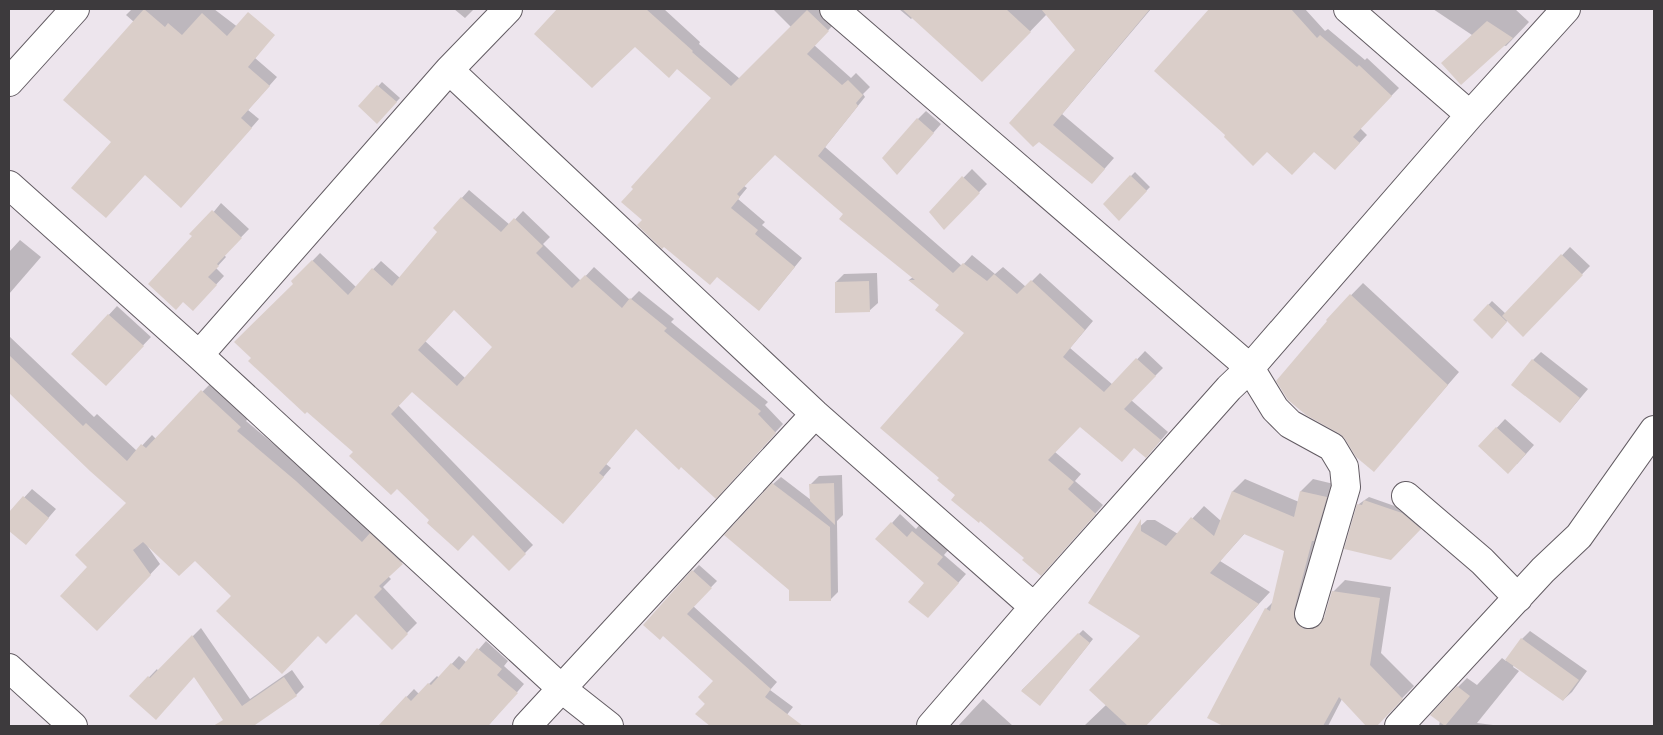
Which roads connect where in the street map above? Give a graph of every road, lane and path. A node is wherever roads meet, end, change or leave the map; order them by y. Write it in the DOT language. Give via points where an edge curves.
graph roads {
  1 [pos="75,9"];
  2 [pos="508,9"];
  3 [pos="834,9"];
  4 [pos="1348,9"];
  5 [pos="1566,9"];
  6 [pos="449,70"];
  7 [pos="9,82"];
  8 [pos="1470,115"];
  9 [pos="9,185"];
  10 [pos="199,355"];
  11 [pos="1250,368"];
  12 [pos="815,414"];
  13 [pos="1654,430"];
  14 [pos="1406,496"];
  15 [pos="1518,598"];
  16 [pos="1034,607"];
  17 [pos="1309,614"];
  18 [pos="9,668"];
  19 [pos="562,689"];
  20 [pos="73,726"];
  21 [pos="527,726"];
  22 [pos="609,726"];
  23 [pos="931,726"];
  24 [pos="1399,726"];
  1 -- 7 [label="street"];
  2 -- 6 [label="street"];
  3 -- 11 [label="street"];
  4 -- 8 [label="street"];
  5 -- 8 [label="street"];
  6 -- 10 [label="street"];
  6 -- 12 [label="street"];
  8 -- 11 [label="street"];
  9 -- 10 [label="street"];
  10 -- 19 [label="street"];
  11 -- 16 [label="street"];
  11 -- 17 [label="street" via="1275,409 1290,424 1332,447 1344,467 1346,487"];
  12 -- 16 [label="street"];
  12 -- 19 [label="street"];
  13 -- 15 [label="street" via="1579,536"];
  14 -- 15 [label="street" via="1482,561"];
  15 -- 24 [label="street"];
  16 -- 23 [label="street"];
  18 -- 20 [label="street"];
  19 -- 21 [label="street"];
  19 -- 22 [label="street"];
}
